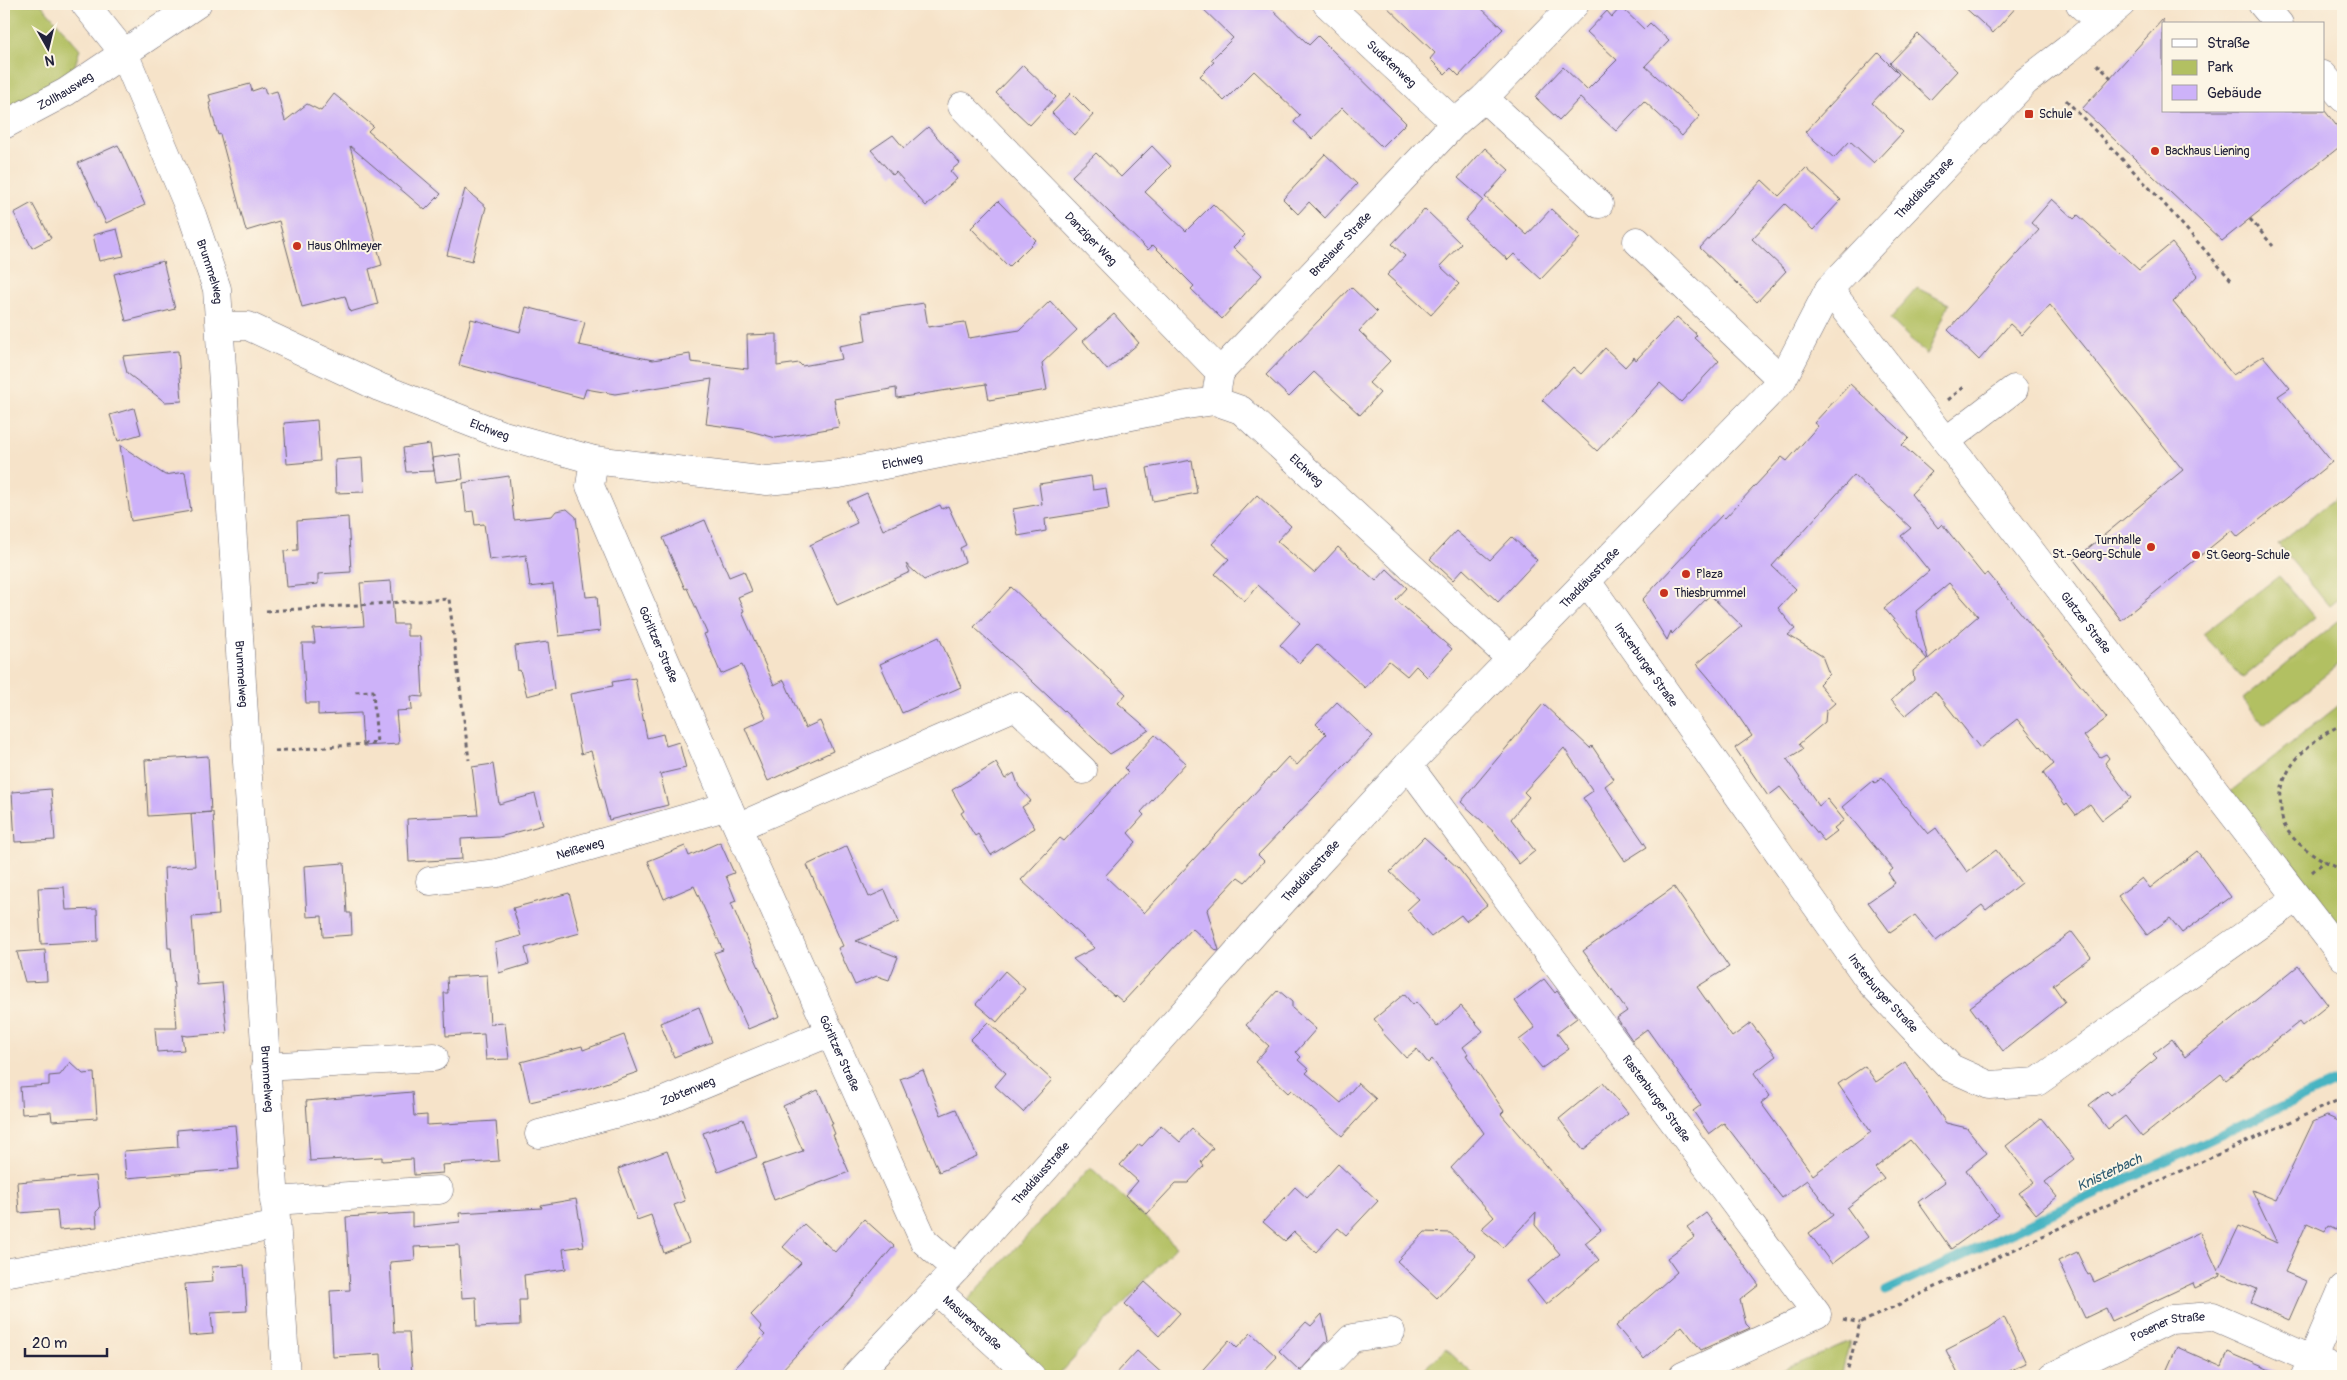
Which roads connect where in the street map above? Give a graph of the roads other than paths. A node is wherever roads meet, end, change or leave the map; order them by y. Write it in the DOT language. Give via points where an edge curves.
graph roads {
  1 [pos="85,4"];
  2 [pos="197,4"];
  3 [pos="1327,4"];
  4 [pos="1576,4"];
  5 [pos="2080,4"];
  6 [pos="2121,4"];
  7 [pos="2262,4"];
  8 [pos="2100,22"];
  9 [pos="2277,22"];
  10 [pos="124,53"];
  11 [pos="2324,76"];
  12 [pos="1484,98"];
  13 [pos="2343,98"];
  14 [pos="962,106"];
  15 [pos="1455,123"];
  16 [pos="4,125"];
  17 [pos="1599,204"];
  18 [pos="1637,241"];
  19 [pos="1829,289"];
  20 [pos="220,326"];
  21 [pos="1220,372"];
  22 [pos="1782,380"];
  23 [pos="2014,389"];
  24 [pos="1215,402"];
  25 [pos="1946,441"];
  26 [pos="594,460"];
  27 [pos="1586,580"];
  28 [pos="1510,658"];
  29 [pos="1408,765"];
  30 [pos="1083,770"];
  31 [pos="733,816"];
  32 [pos="430,881"];
  33 [pos="2297,898"];
  34 [pos="2343,957"];
  35 [pos="831,1032"];
  36 [pos="434,1057"];
  37 [pos="265,1067"];
  38 [pos="539,1134"];
  39 [pos="439,1190"];
  40 [pos="274,1214"];
  41 [pos="956,1269"];
  42 [pos="4,1273"];
  43 [pos="2343,1288"];
  44 [pos="936,1290"];
  45 [pos="1391,1332"];
  46 [pos="2309,1368"];
  47 [pos="2343,1373"];
  48 [pos="286,1376"];
  49 [pos="855,1376"];
  50 [pos="1030,1376"];
  51 [pos="1314,1376"];
  52 [pos="1682,1376"];
  53 [pos="2053,1376"];
  1 -- 10 [label="street, Brummelweg"];
  2 -- 10 [label="street, Zollhausweg"];
  3 -- 15 [label="street, Sudetenweg"];
  4 -- 12 [label="street, Breslauer Straße"];
  5 -- 8 [label="street"];
  6 -- 8 [label="street, Thaddäusstraße"];
  7 -- 9 [label="street"];
  8 -- 19 [label="street, Thaddäusstraße" via="2025,82"];
  10 -- 16 [label="street, Zollhausweg" via="66,92"];
  10 -- 20 [label="street, Brummelweg" via="192,215 216,289"];
  11 -- 13 [label="street"];
  12 -- 15 [label="street, Breslauer Straße"];
  12 -- 17 [label="street"];
  14 -- 21 [label="street, Danziger Weg"];
  15 -- 21 [label="street, Breslauer Straße"];
  18 -- 22 [label="street"];
  19 -- 22 [label="street, Thaddäusstraße"];
  19 -- 25 [label="street, Glatzer Straße"];
  20 -- 26 [label="street, Elchweg" via="248,326 379,387 500,434"];
  20 -- 37 [label="street, Brummelweg"];
  21 -- 24 [label="street"];
  22 -- 27 [label="street, Thaddäusstraße"];
  23 -- 25 [label="street"];
  24 -- 26 [label="street, Elchweg" via="1187,404 839,474 767,481"];
  24 -- 28 [label="street, Elchweg" via="1241,410"];
  25 -- 33 [label="street, Glatzer Straße"];
  26 -- 31 [label="street, Görlitzer Straße" via="590,486"];
  27 -- 28 [label="street, Thaddäusstraße"];
  27 -- 33 [label="street, Insterburger Straße" via="1871,983 1951,1068 1989,1085 2038,1082"];
  28 -- 29 [label="street, Thaddäusstraße"];
  29 -- 41 [label="street, Thaddäusstraße"];
  29 -- 52 [label="street, Rastenburger Straße" via="1817,1314"];
  30 -- 31 [label="street" via="1016,706"];
  31 -- 32 [label="street, Neißeweg" via="497,873"];
  31 -- 35 [label="street, Görlitzer Straße"];
  33 -- 34 [label="street, Glatzer Straße"];
  35 -- 38 [label="street, Zobtenweg" via="664,1100"];
  35 -- 41 [label="street, Görlitzer Straße" via="924,1241"];
  36 -- 37 [label="street"];
  37 -- 40 [label="street, Brummelweg"];
  39 -- 40 [label="street"];
  40 -- 42 [label="street"];
  40 -- 48 [label="street, Brummelweg"];
  41 -- 44 [label="street, Thaddäusstraße"];
  43 -- 46 [label="street"];
  44 -- 49 [label="street, Thaddäusstraße"];
  44 -- 50 [label="street, Masurenstraße"];
  45 -- 51 [label="street" via="1352,1338"];
  46 -- 47 [label="street, Posener Straße"];
  46 -- 53 [label="street, Posener Straße" via="2212,1316 2171,1319"];
}
